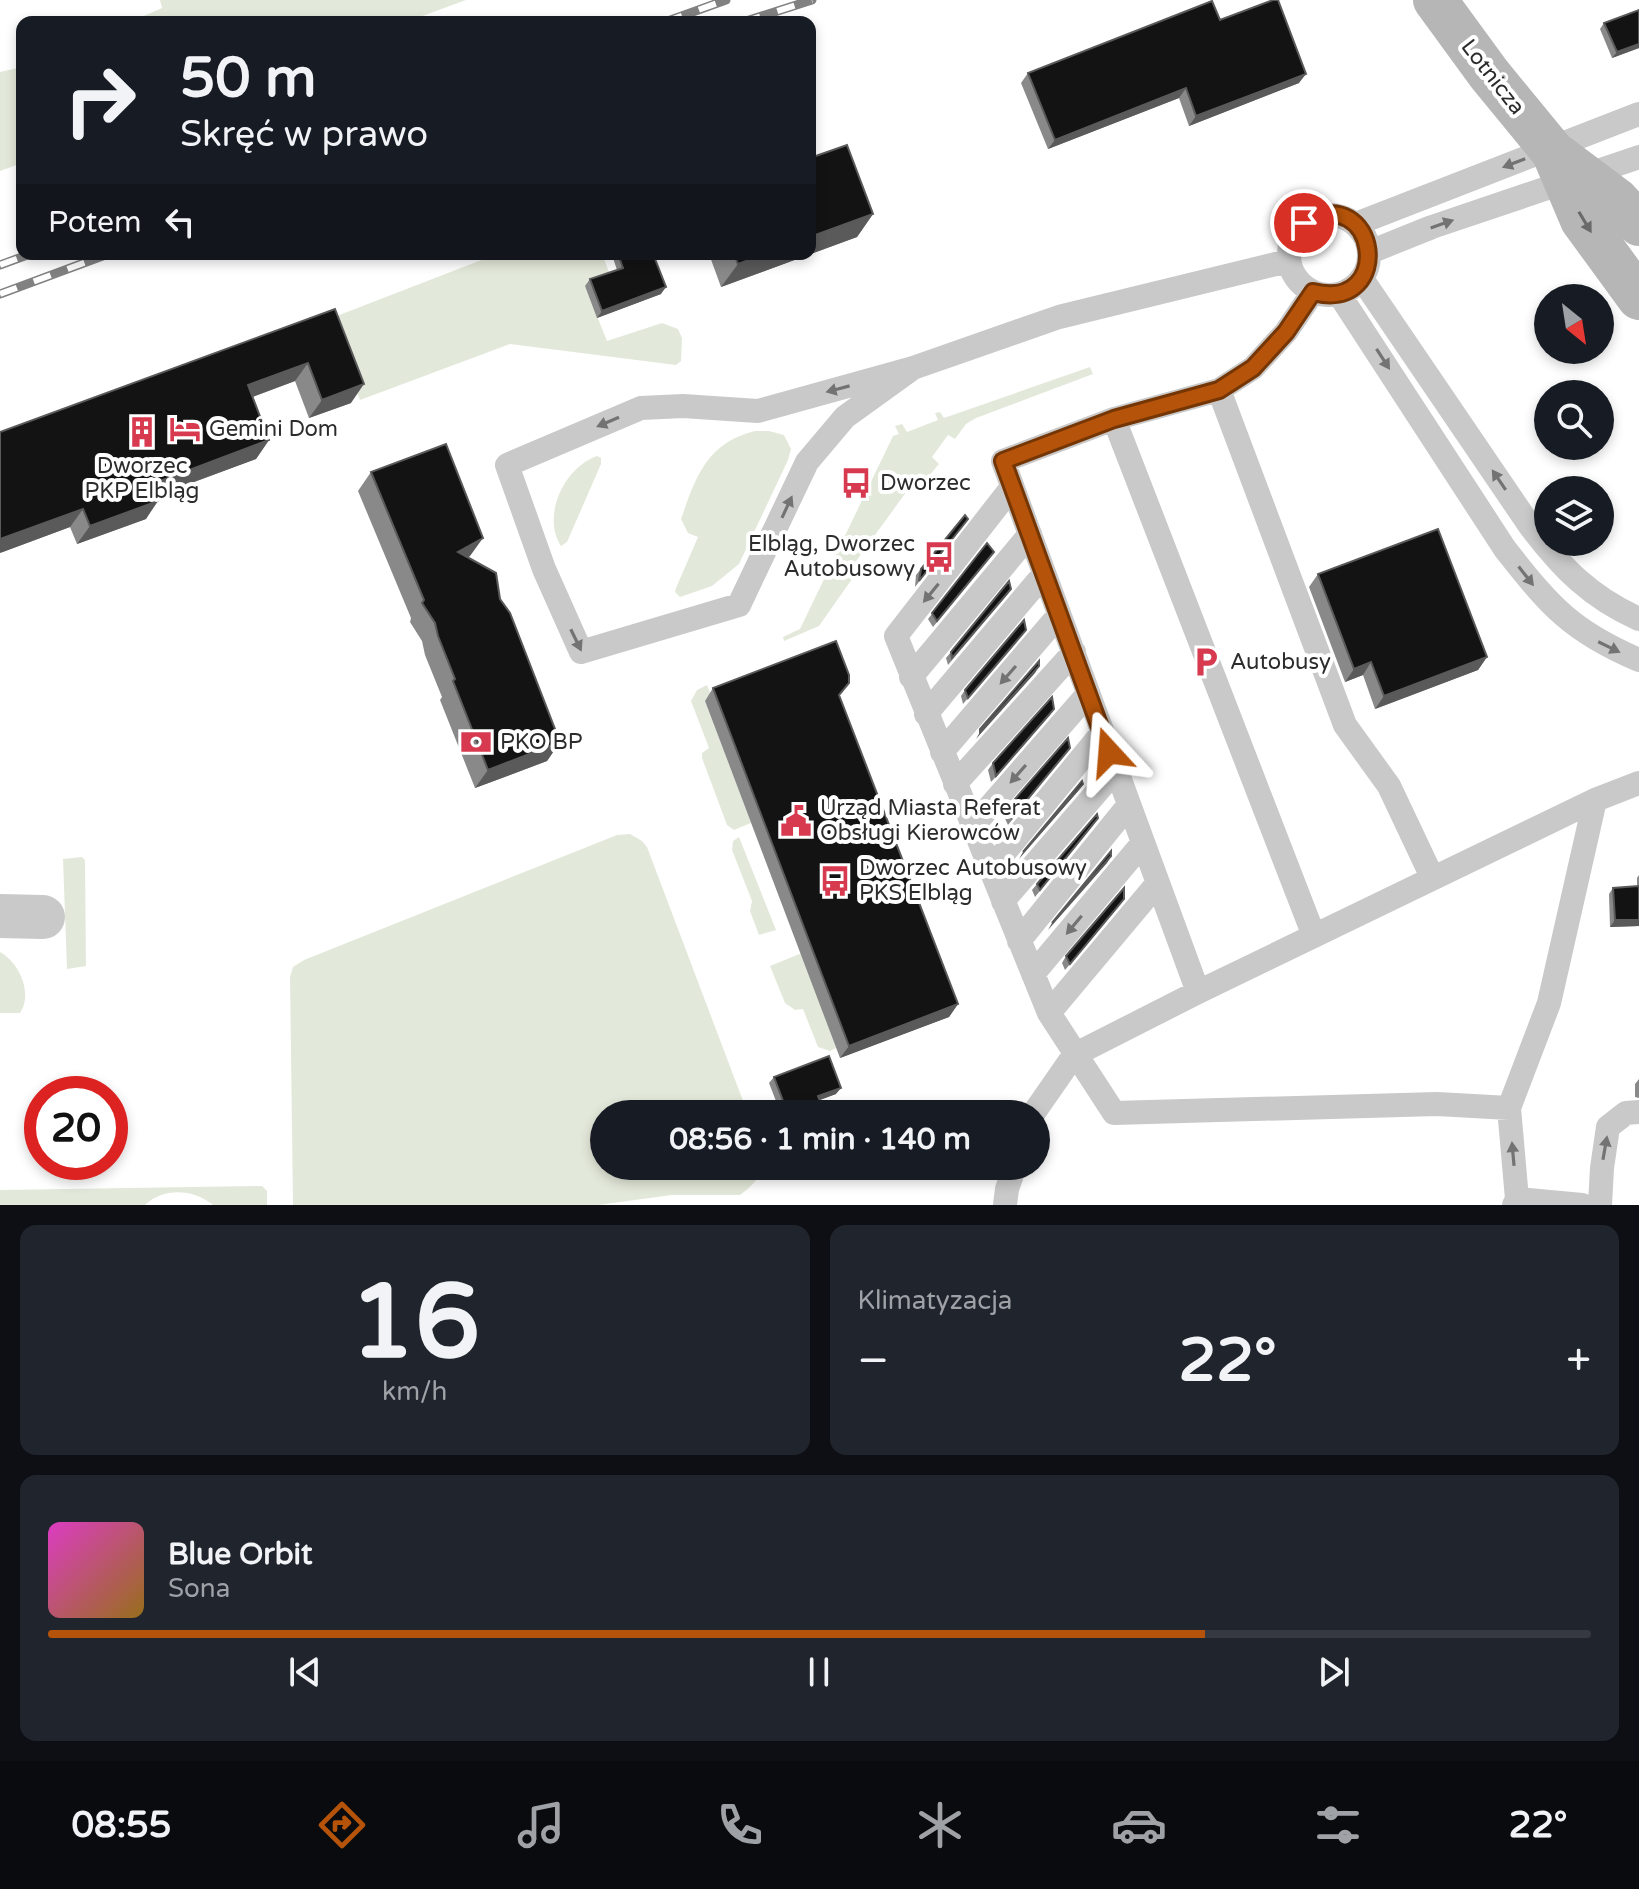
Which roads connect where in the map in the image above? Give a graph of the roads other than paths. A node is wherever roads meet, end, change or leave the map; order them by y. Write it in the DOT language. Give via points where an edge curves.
graph roads {
  1 [pos="1435,0"];
  2 [pos="1639,114"];
  3 [pos="1553,152"];
  4 [pos="1639,157"];
  5 [pos="1356,224"];
  6 [pos="1639,224"];
  7 [pos="1370,252"];
  8 [pos="1288,261"];
  9 [pos="1362,279"];
  10 [pos="1313,292"];
  11 [pos="1339,294"];
  12 [pos="1639,298"];
  13 [pos="913,368"];
  14 [pos="1219,390"];
  15 [pos="1114,419"];
  16 [pos="1012,487"];
  17 [pos="1030,534"];
  18 [pos="1044,574"];
  19 [pos="1059,615"];
  20 [pos="1639,619"];
  21 [pos="1074,652"];
  22 [pos="1639,660"];
  23 [pos="911,677"];
  24 [pos="1088,694"];
  25 [pos="926,714"];
  26 [pos="1102,733"];
  27 [pos="942,752"];
  28 [pos="1115,771"];
  29 [pos="1639,783"];
  30 [pos="955,784"];
  31 [pos="1595,800"];
  32 [pos="1128,806"];
  33 [pos="972,827"];
  34 [pos="1142,844"];
  35 [pos="990,870"];
  36 [pos="1432,877"];
  37 [pos="1157,884"];
  38 [pos="1003,901"];
  39 [pos="0,916"];
  40 [pos="43,917"];
  41 [pos="1314,936"];
  42 [pos="1019,941"];
  43 [pos="1033,974"];
  44 [pos="1198,992"];
  45 [pos="1049,1013"];
  46 [pos="1074,1055"];
  47 [pos="1043,1100"];
  48 [pos="1509,1108"];
  49 [pos="1639,1112"];
  50 [pos="1010,1180"];
  51 [pos="1516,1202"];
  52 [pos="1005,1205"];
  53 [pos="1582,1205"];
  54 [pos="1600,1205"];
  1 -- 3 [label="street, Lotnicza, bridge"];
  2 -- 5 [label="lane, one-way"];
  3 -- 6 [label="street, Lotnicza, bridge" via="1617,200"];
  3 -- 12 [label="street, Lotnicza, one-way, bridge" via="1582,220"];
  7 -- 4 [label="lane, one-way"];
  5 -- 7 [label="lane"];
  5 -- 8 [label="lane" via="1330,214 1316,216 1294,233"];
  7 -- 9 [label="lane"];
  8 -- 10 [label="lane" via="1301,285"];
  8 -- 13 [label="lane" via="1059,317"];
  9 -- 11 [label="lane"];
  20 -- 9 [label="lane, one-way" via="1614,608 1558,563"];
  10 -- 11 [label="lane"];
  10 -- 14 [label="lane" via="1253,368"];
  11 -- 22 [label="lane, one-way" via="1532,584 1580,631"];
  13 -- 13 [label="lane, one-way" via="758,411 641,408 507,465 581,652 739,605 807,462 845,417"];
  14 -- 15 [label="lane"];
  14 -- 36 [label="lane" via="1345,725 1389,786"];
  15 -- 16 [label="lane" via="1003,461"];
  15 -- 41 [label="lane"];
  16 -- 17 [label="lane"];
  16 -- 23 [label="lane, one-way" via="896,636"];
  17 -- 18 [label="lane"];
  17 -- 23 [label="lane"];
  18 -- 19 [label="lane"];
  18 -- 25 [label="lane"];
  19 -- 21 [label="lane"];
  19 -- 27 [label="lane, one-way"];
  21 -- 24 [label="lane"];
  21 -- 30 [label="lane"];
  23 -- 25 [label="lane"];
  24 -- 26 [label="lane"];
  24 -- 33 [label="lane, one-way"];
  25 -- 27 [label="lane"];
  26 -- 28 [label="lane"];
  26 -- 35 [label="lane"];
  27 -- 30 [label="lane"];
  28 -- 32 [label="lane"];
  28 -- 38 [label="lane"];
  29 -- 31 [label="lane"];
  30 -- 33 [label="lane"];
  31 -- 36 [label="lane"];
  31 -- 48 [label="lane" via="1549,1003"];
  32 -- 34 [label="lane"];
  32 -- 42 [label="lane"];
  33 -- 35 [label="lane"];
  34 -- 37 [label="lane"];
  34 -- 43 [label="lane, one-way"];
  35 -- 38 [label="lane"];
  36 -- 41 [label="lane"];
  37 -- 44 [label="lane"];
  37 -- 45 [label="lane"];
  38 -- 42 [label="lane"];
  39 -- 40 [label="street"];
  41 -- 44 [label="lane"];
  42 -- 43 [label="lane"];
  43 -- 45 [label="lane"];
  44 -- 46 [label="lane"];
  45 -- 46 [label="lane"];
  46 -- 47 [label="lane"];
  46 -- 48 [label="lane" via="1114,1113 1437,1104"];
  51 -- 48 [label="lane, one-way"];
  54 -- 49 [label="lane, one-way" via="1608,1127 1626,1113"];
  50 -- 52 [label="lane"];
  51 -- 53 [label="lane"];
}
